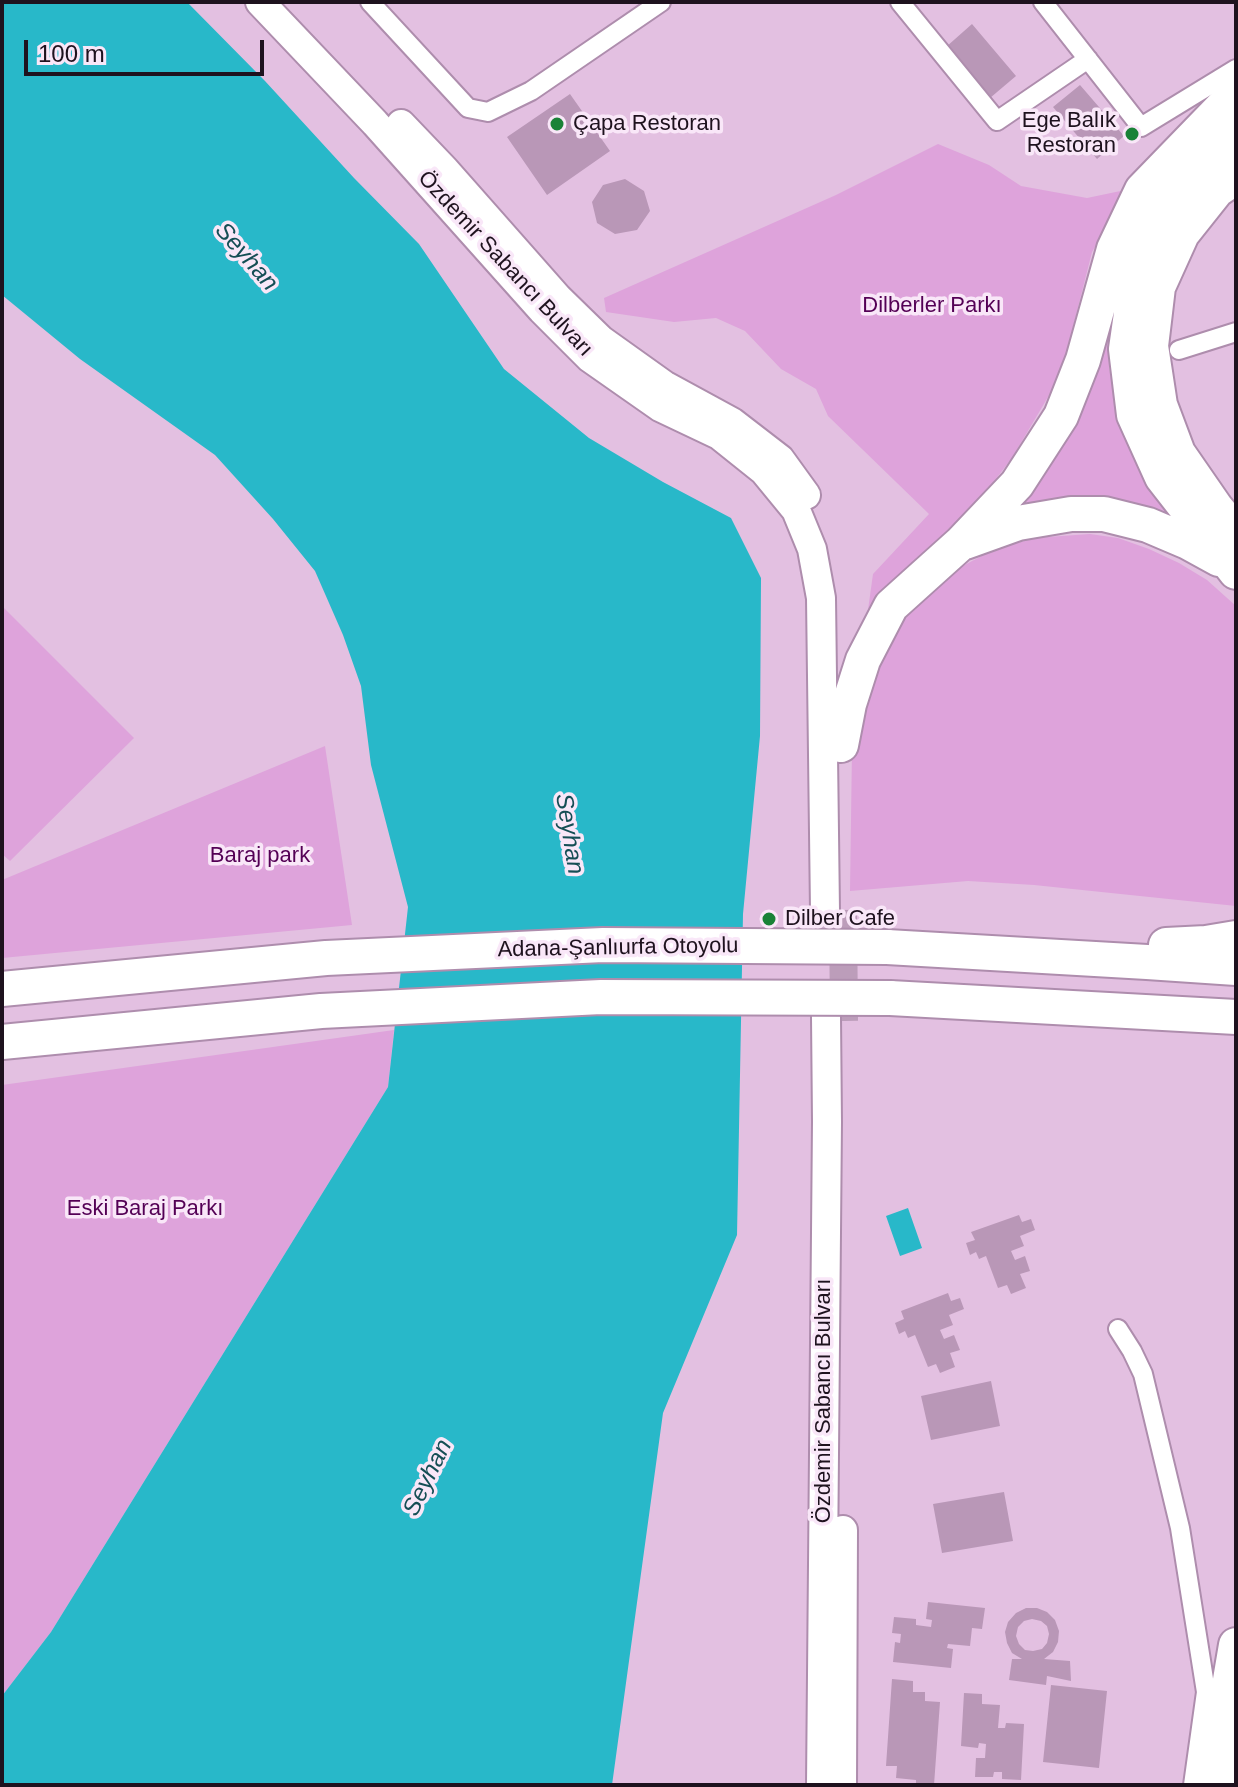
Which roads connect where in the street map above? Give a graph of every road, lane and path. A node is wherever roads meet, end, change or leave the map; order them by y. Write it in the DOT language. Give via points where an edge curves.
graph roads {
  1 [pos="260,2"];
  2 [pos="284,2"];
  3 [pos="370,2"];
  4 [pos="661,2"];
  5 [pos="900,2"];
  6 [pos="1043,2"];
  7 [pos="1088,59"];
  8 [pos="1236,69"];
  9 [pos="1236,93"];
  10 [pos="1236,135"];
  11 [pos="1236,177"];
  12 [pos="1236,332"];
  13 [pos="1179,350"];
  14 [pos="1236,532"];
  15 [pos="961,543"];
  16 [pos="1232,568"];
  17 [pos="841,745"];
  18 [pos="1236,938"];
  19 [pos="990,953"];
  20 [pos="1236,968"];
  21 [pos="2,989"];
  22 [pos="1033,1005"];
  23 [pos="1236,1017"];
  24 [pos="1236,1037"];
  25 [pos="2,1042"];
  26 [pos="1118,1329"];
  27 [pos="1236,1645"];
  28 [pos="821,1785"];
  29 [pos="842,1785"];
  30 [pos="1193,1785"];
  31 [pos="1218,1785"];
  1 -- 17 [label="main road, Özdemir Sabancı Bulvarı" via="590,358 660,407 719,435 764,471 796,510 812,549 821,598 834,911"];
  2 -- 17 [label="main road, Özdemir Sabancı Bulvarı" via="601,340 664,385 732,422 780,459 812,503 830,546 840,597"];
  3 -- 4 [label="street" via="468,108 488,112 531,91"];
  5 -- 7 [label="street" via="997,121"];
  6 -- 7 [label="street"];
  7 -- 8 [label="street" via="1141,127"];
  9 -- 15 [label="highway" via="1142,190 1114,249 1083,360 1061,416 1017,484"];
  10 -- 16 [label="highway" via="1205,164 1162,220 1135,286 1126,349 1134,415 1162,477"];
  11 -- 14 [label="highway" via="1217,190 1182,234 1158,287 1151,346 1160,405 1178,453"];
  12 -- 13 [label="street"];
  15 -- 16 [label="highway" via="1018,523 1104,514 1148,525"];
  15 -- 17 [label="highway" via="891,606 863,660"];
  18 -- 19 [label="highway"];
  19 -- 20 [label="highway, Adana-Şanlıurfa Otoyolu"];
  19 -- 21 [label="highway, Adana-Şanlıurfa Otoyolu, bridge" via="603,945 326,958"];
  22 -- 23 [label="highway"];
  22 -- 24 [label="highway" via="1156,1020"];
  22 -- 25 [label="highway, bridge" via="890,998 601,997 352,1009"];
  26 -- 30 [label="street" via="1143,1374 1180,1528 1206,1692"];
  27 -- 31 [label="highway"];
  28 -- 29 [label="main road, Özdemir Sabancı Bulvarı" via="827,1122 835,1019"];
}
